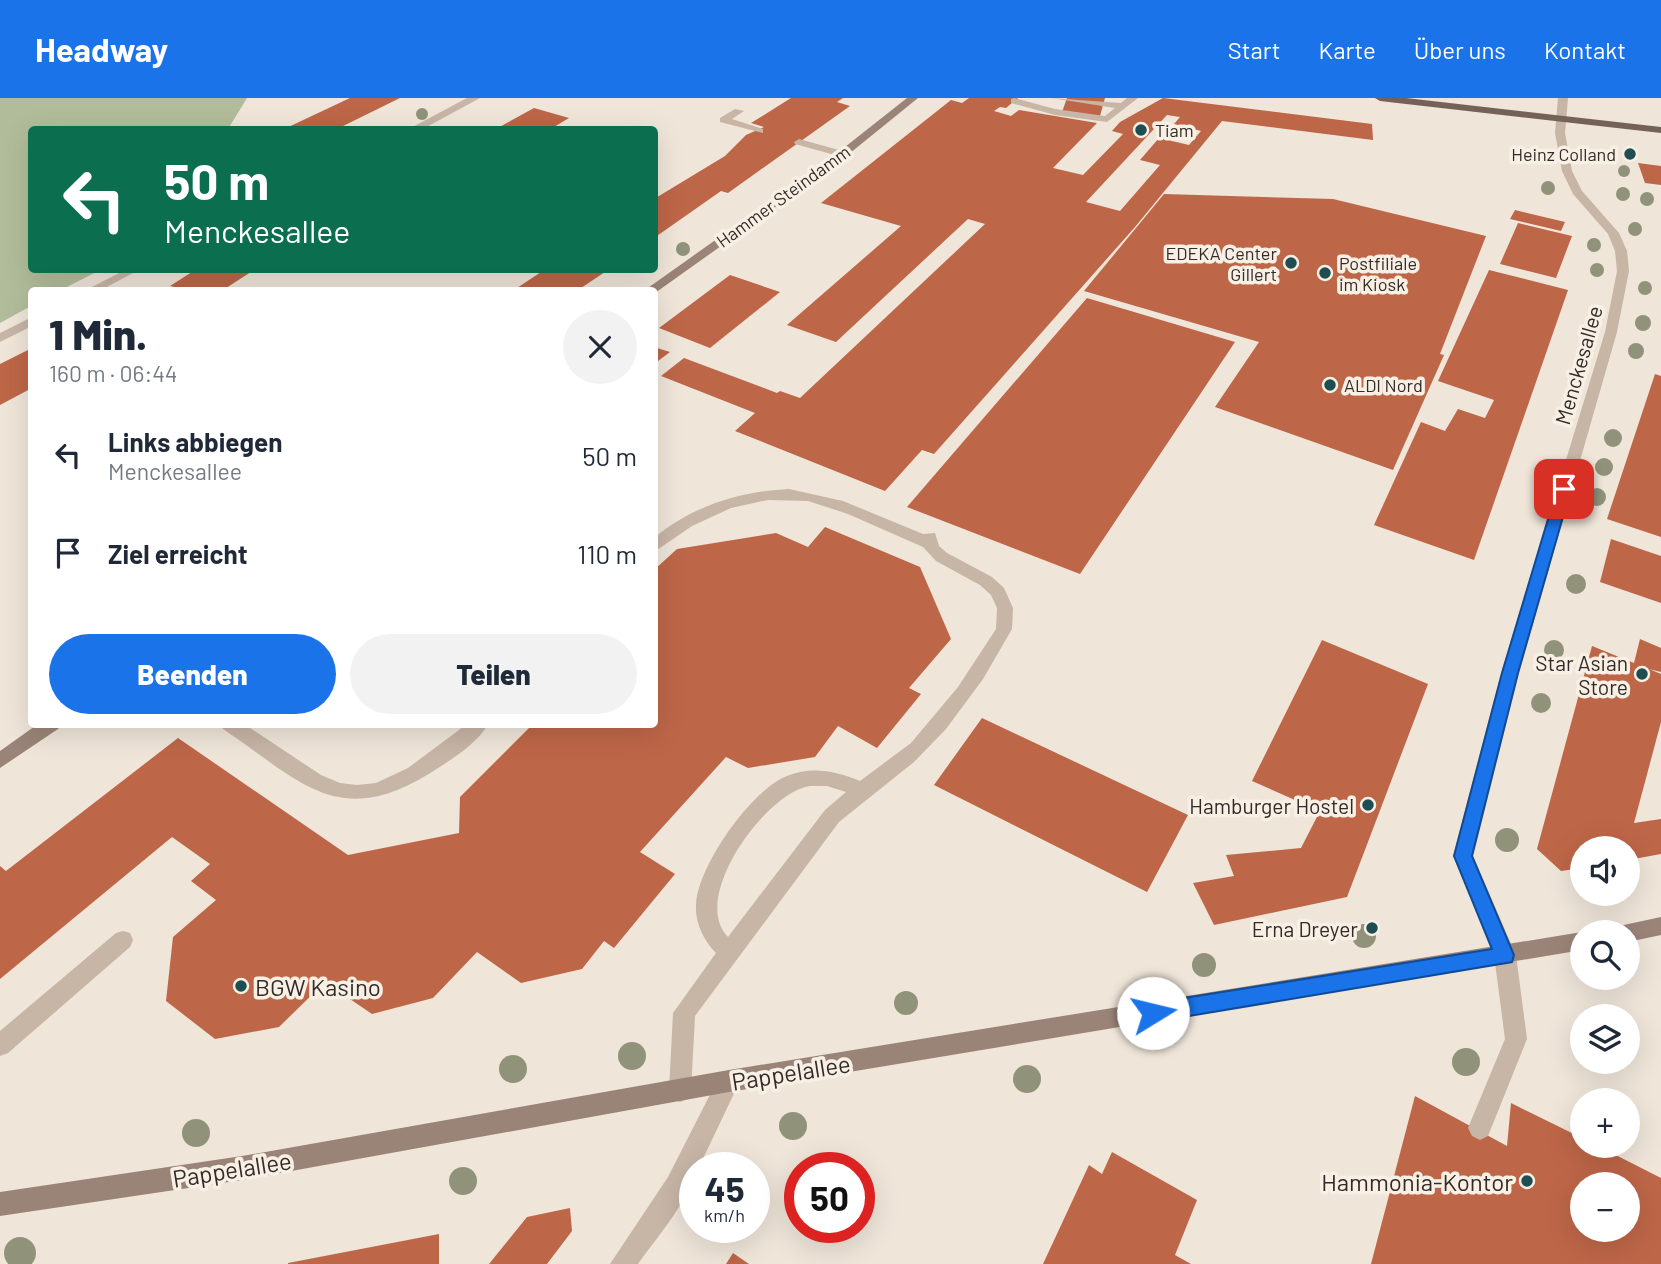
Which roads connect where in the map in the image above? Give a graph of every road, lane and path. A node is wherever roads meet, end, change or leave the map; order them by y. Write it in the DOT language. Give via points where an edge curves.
graph roads {
  1 [pos="475,98"];
  2 [pos="913,98"];
  3 [pos="1046,98"];
  4 [pos="1056,98"];
  5 [pos="1133,98"];
  6 [pos="1380,98"];
  7 [pos="1563,98"];
  8 [pos="1014,101"];
  9 [pos="1034,106"];
  10 [pos="1124,106"];
  11 [pos="739,111"];
  12 [pos="1558,118"];
  13 [pos="420,126"];
  14 [pos="1661,130"];
  15 [pos="759,131"];
  16 [pos="799,142"];
  17 [pos="842,154"];
  18 [pos="127,273"];
  19 [pos="98,287"];
  20 [pos="655,287"];
  21 [pos="28,323"];
  22 [pos="0,338"];
  23 [pos="658,544"];
  24 [pos="46,728"];
  25 [pos="235,728"];
  26 [pos="476,728"];
  27 [pos="0,761"];
  28 [pos="860,790"];
  29 [pos="1661,926"];
  30 [pos="1640,930"];
  31 [pos="123,940"];
  32 [pos="1570,943"];
  33 [pos="730,953"];
  34 [pos="1505,955"];
  35 [pos="0,1045"];
  36 [pos="729,1081"];
  37 [pos="680,1091"];
  38 [pos="1480,1128"];
  39 [pos="0,1204"];
  40 [pos="623,1264"];
  1 -- 13 [label="street"];
  2 -- 17 [label="main road, Hammer Steindamm"];
  3 -- 9 [label="street"];
  4 -- 10 [label="street"];
  5 -- 10 [label="street"];
  6 -- 12 [label="main road"];
  7 -- 12 [label="street"];
  8 -- 9 [label="street"];
  9 -- 10 [label="street" via="1107,119"];
  11 -- 15 [label="street" via="724,121"];
  12 -- 14 [label="main road"];
  12 -- 34 [label="street, Menckesallee" via="1575,190 1611,227 1622,252 1611,332 1510,673 1463,856"];
  16 -- 17 [label="street"];
  17 -- 20 [label="main road, Hammer Steindamm"];
  18 -- 19 [label="street"];
  21 -- 22 [label="street"];
  23 -- 28 [label="street" via="689,518 734,502 789,494 820,499 929,540 934,553 995,587 1005,607 1004,629 929,738"];
  24 -- 27 [label="main road"];
  25 -- 26 [label="street" via="327,787 354,793 416,773"];
  28 -- 33 [label="street" via="832,816"];
  28 -- 33 [label="street" via="832,778 793,782 769,798 726,850 713,874 705,915 718,944"];
  29 -- 30 [label="main road"];
  31 -- 35 [label="street"];
  32 -- 34 [label="main road, Pappelallee"];
  33 -- 37 [label="street" via="684,1013"];
  34 -- 36 [label="main road, Pappelallee"];
  34 -- 38 [label="street, Menckesallee" via="1516,1039"];
  36 -- 37 [label="main road, Pappelallee"];
  36 -- 40 [label="street" via="677,1186"];
  37 -- 39 [label="main road, Pappelallee" via="242,1168"];
}
